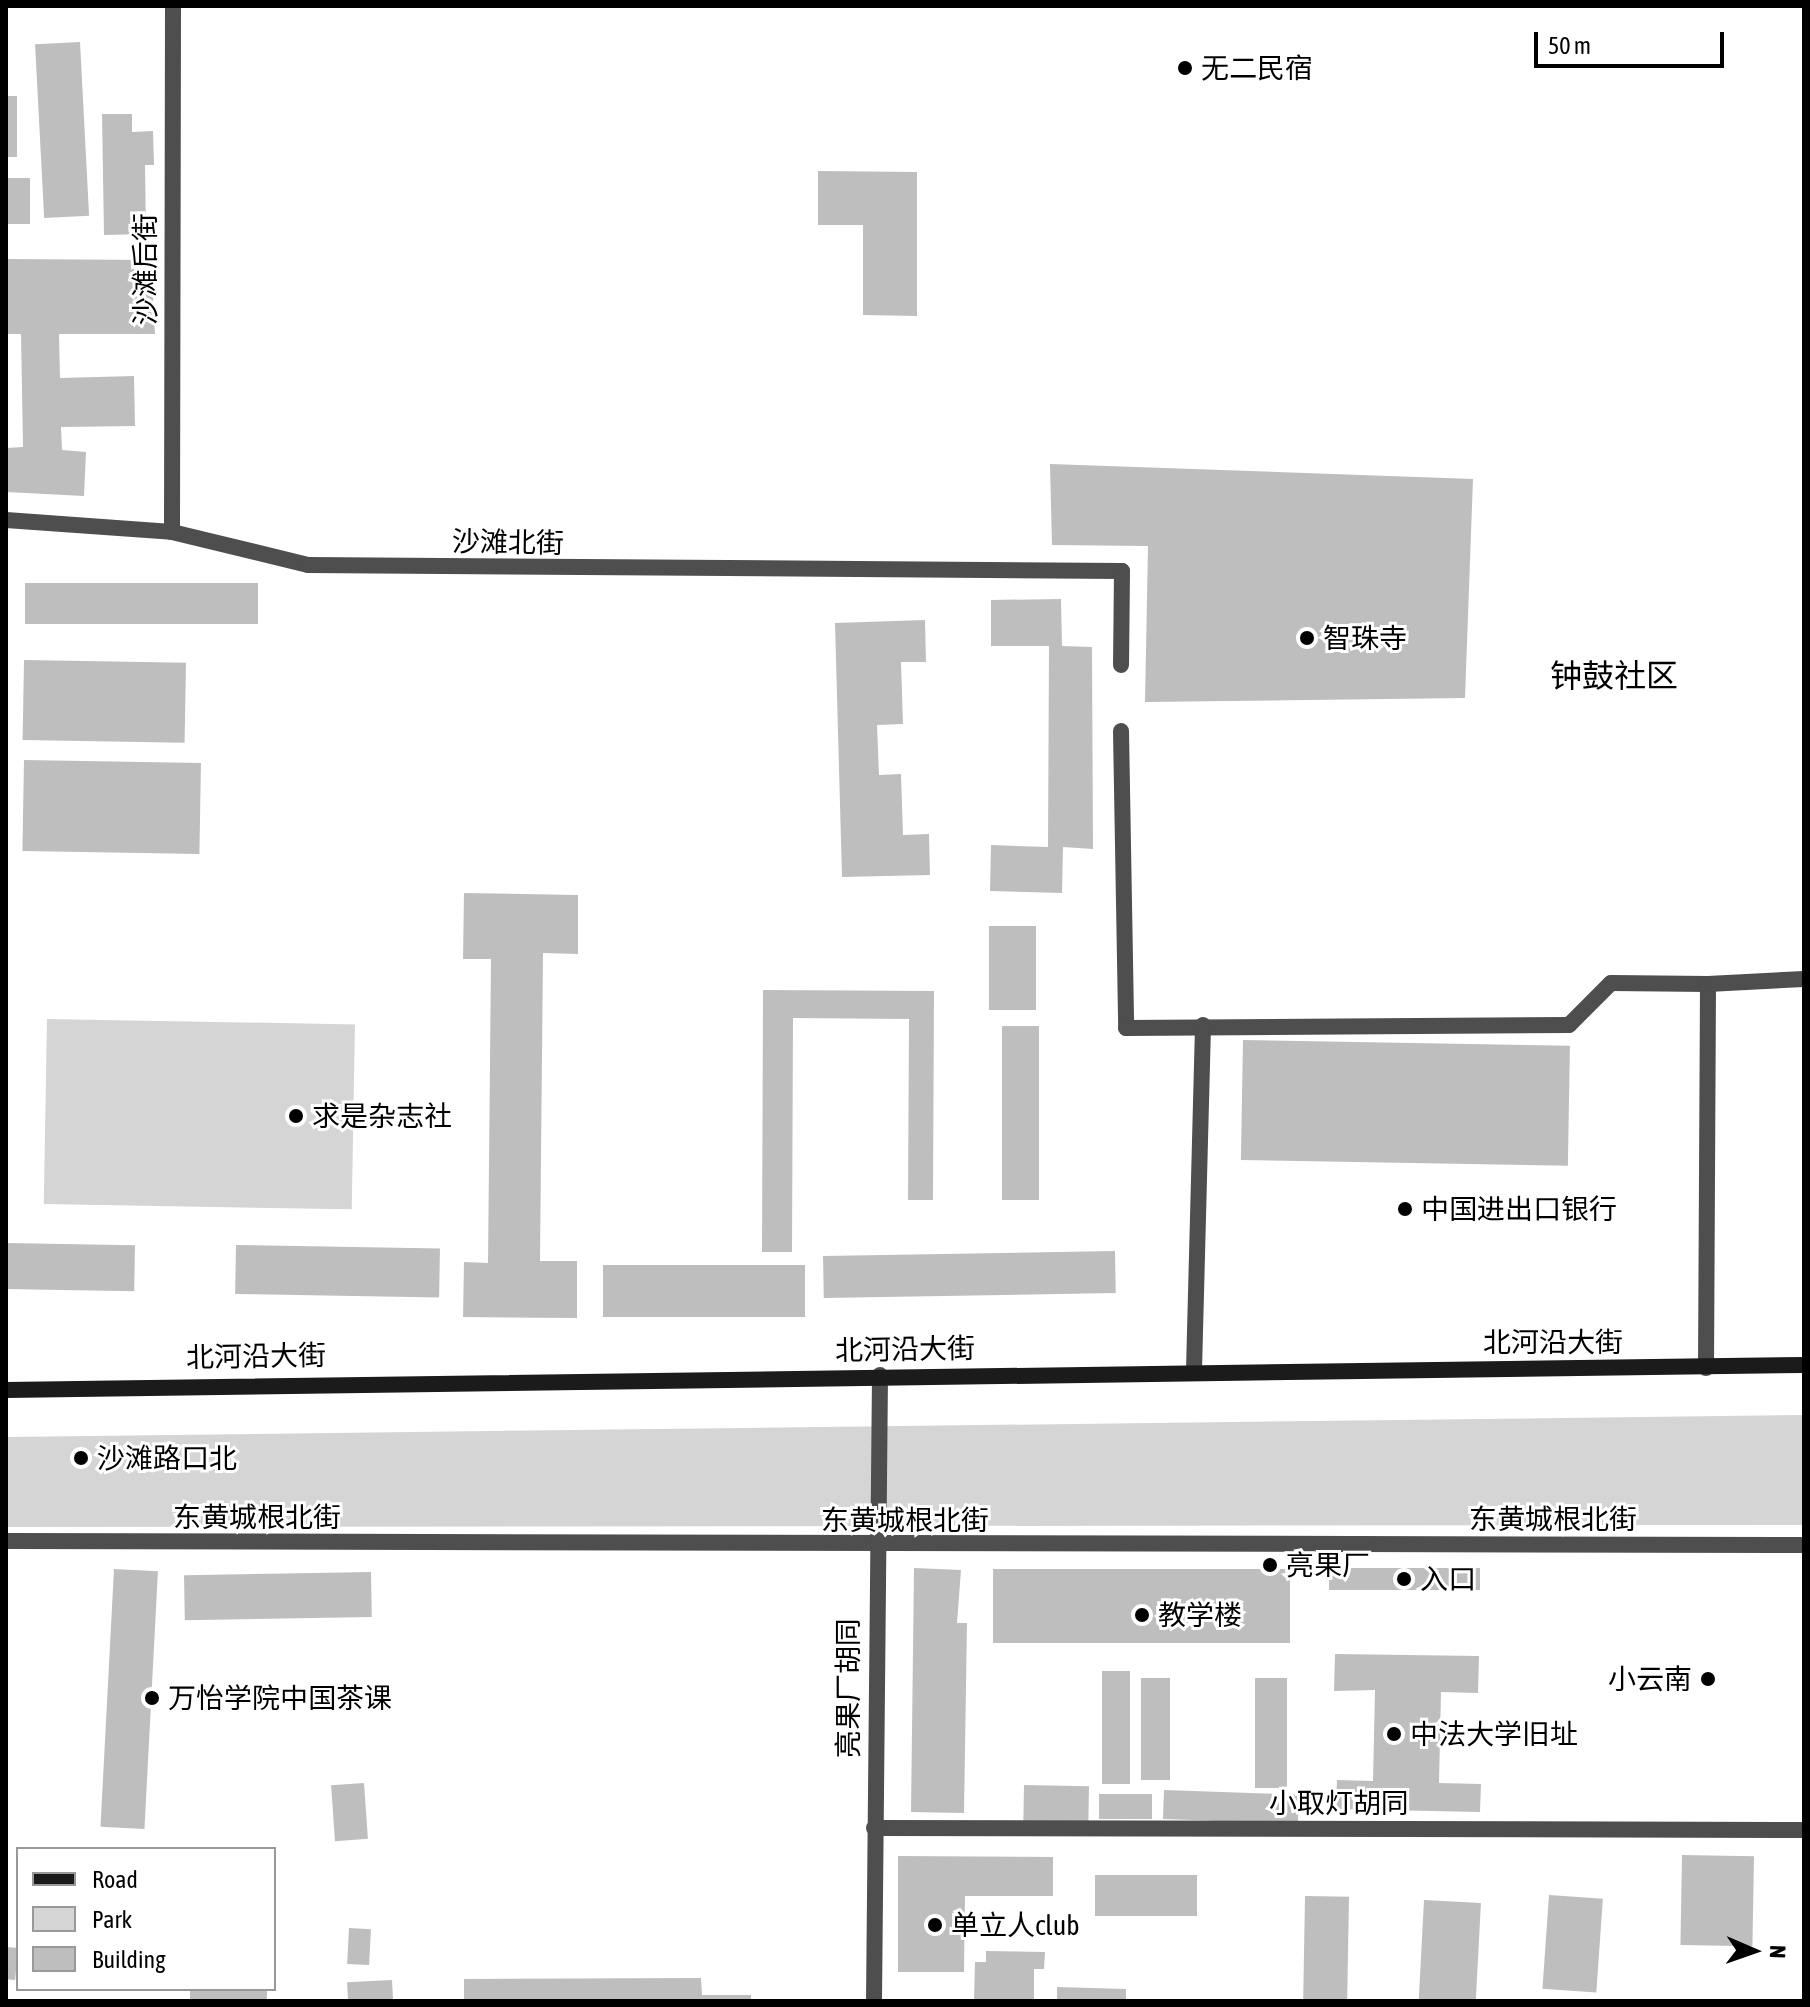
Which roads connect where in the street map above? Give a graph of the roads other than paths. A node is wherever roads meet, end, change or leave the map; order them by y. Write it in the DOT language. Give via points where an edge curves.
graph roads {
  1 [pos="173,6"];
  2 [pos="6,520"];
  3 [pos="172,532"];
  4 [pos="1121,665"];
  5 [pos="1121,731"];
  6 [pos="1804,979"];
  7 [pos="1708,984"];
  8 [pos="1203,1025"];
  9 [pos="1804,1365"];
  10 [pos="1706,1368"];
  11 [pos="1194,1370"];
  12 [pos="880,1375"];
  13 [pos="6,1390"];
  14 [pos="6,1541"];
  15 [pos="1804,1545"];
  16 [pos="875,1546"];
  17 [pos="874,1828"];
  18 [pos="1804,1830"];
  19 [pos="874,2001"];
  1 -- 3 [label="street, 沙滩后街"];
  2 -- 3 [label="street, 沙滩北街"];
  3 -- 4 [label="street, 沙滩北街" via="308,565 1122,571"];
  5 -- 8 [label="street" via="1126,1028"];
  6 -- 7 [label="street"];
  7 -- 8 [label="street" via="1611,983 1569,1025"];
  7 -- 10 [label="street"];
  8 -- 11 [label="street"];
  9 -- 10 [label="main road, 北河沿大街"];
  10 -- 11 [label="main road, 北河沿大街"];
  11 -- 12 [label="main road, 北河沿大街"];
  12 -- 13 [label="main road, 北河沿大街"];
  12 -- 16 [label="street, 亮果厂胡同"];
  14 -- 16 [label="street, 东黄城根北街"];
  15 -- 16 [label="street, 东黄城根北街"];
  16 -- 17 [label="street, 亮果厂胡同"];
  17 -- 18 [label="street, 小取灯胡同"];
  17 -- 19 [label="street, 亮果厂胡同"];
}
